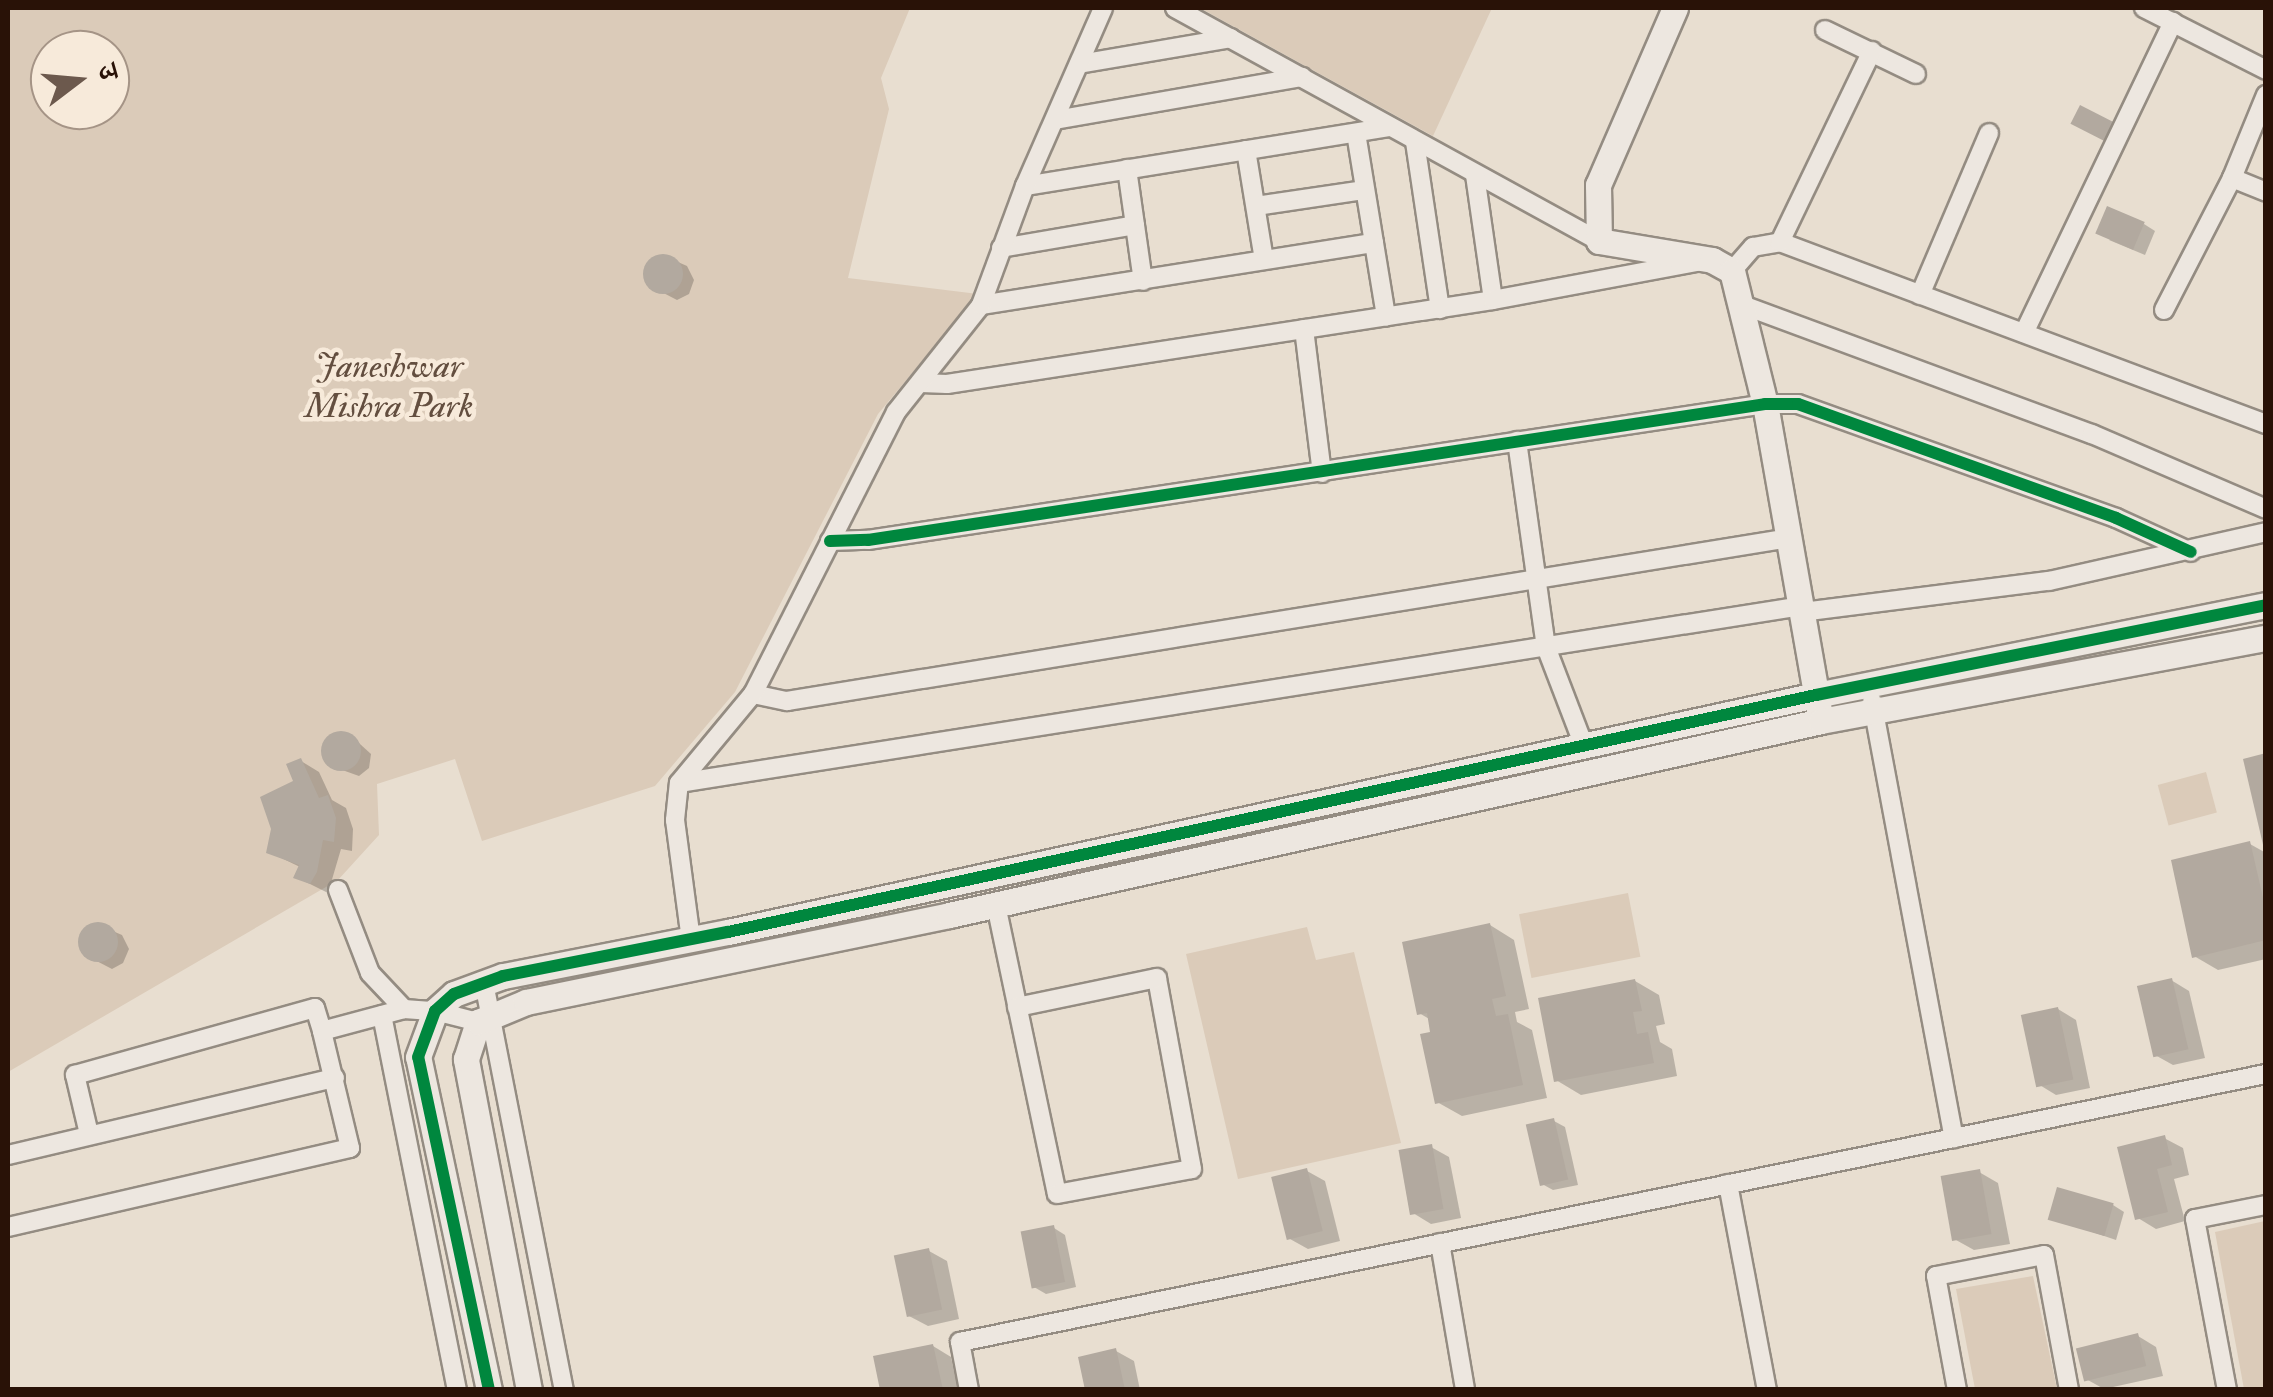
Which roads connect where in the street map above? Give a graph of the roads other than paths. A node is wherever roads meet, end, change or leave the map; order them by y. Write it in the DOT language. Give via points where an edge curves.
graph roads {
  1 [pos="1103,8"];
  2 [pos="1176,8"];
  3 [pos="1674,8"];
  4 [pos="2144,8"];
  5 [pos="2172,22"];
  6 [pos="1825,30"];
  7 [pos="1231,38"];
  8 [pos="1872,51"];
  9 [pos="1079,64"];
  10 [pos="2266,70"];
  11 [pos="1916,74"];
  12 [pos="1302,78"];
  13 [pos="2266,95"];
  14 [pos="1055,120"];
  15 [pos="1390,127"];
  16 [pos="1356,133"];
  17 [pos="1989,134"];
  18 [pos="1416,142"];
  19 [pos="1246,150"];
  20 [pos="1127,170"];
  21 [pos="1474,175"];
  22 [pos="2232,178"];
  23 [pos="1024,186"];
  24 [pos="1365,190"];
  25 [pos="2266,192"];
  26 [pos="1256,206"];
  27 [pos="1135,225"];
  28 [pos="1599,241"];
  29 [pos="1780,242"];
  30 [pos="1374,244"];
  31 [pos="1001,248"];
  32 [pos="1264,260"];
  33 [pos="1722,265"];
  34 [pos="1143,280"];
  35 [pos="1920,294"];
  36 [pos="1494,300"];
  37 [pos="1740,304"];
  38 [pos="980,305"];
  39 [pos="1440,308"];
  40 [pos="2164,310"];
  41 [pos="1386,317"];
  42 [pos="1304,330"];
  43 [pos="2024,333"];
  44 [pos="922,382"];
  45 [pos="1765,404"];
  46 [pos="2266,424"];
  47 [pos="1517,441"];
  48 [pos="1322,472"];
  49 [pos="2266,509"];
  50 [pos="2266,532"];
  51 [pos="1789,538"];
  52 [pos="830,541"];
  53 [pos="2192,552"];
  54 [pos="1537,579"];
  55 [pos="2266,605"];
  56 [pos="1801,609"];
  57 [pos="2266,638"];
  58 [pos="1546,646"];
  59 [pos="752,694"];
  60 [pos="1872,698"];
  61 [pos="1819,708"];
  62 [pos="1584,746"];
  63 [pos="679,783"];
  64 [pos="338,890"];
  65 [pos="996,905"];
  66 [pos="690,940"];
  67 [pos="484,983"];
  68 [pos="1017,1007"];
  69 [pos="404,1009"];
  70 [pos="436,1011"];
  71 [pos="382,1015"];
  72 [pos="484,1020"];
  73 [pos="322,1031"];
  74 [pos="2266,1074"];
  75 [pos="335,1078"];
  76 [pos="89,1134"];
  77 [pos="1954,1138"];
  78 [pos="8,1156"];
  79 [pos="1728,1184"];
  80 [pos="2266,1205"];
  81 [pos="8,1227"];
  82 [pos="1440,1243"];
  83 [pos="457,1390"];
  84 [pos="490,1390"];
  85 [pos="529,1390"];
  86 [pos="564,1390"];
  87 [pos="969,1390"];
  88 [pos="1466,1390"];
  89 [pos="1767,1390"];
  90 [pos="1958,1390"];
  91 [pos="2069,1390"];
  92 [pos="2228,1390"];
  1 -- 9 [label="street"];
  2 -- 7 [label="street"];
  3 -- 28 [label="street" via="1598,184"];
  4 -- 5 [label="street"];
  5 -- 10 [label="street"];
  5 -- 43 [label="street"];
  6 -- 8 [label="street"];
  7 -- 9 [label="street"];
  7 -- 12 [label="street"];
  8 -- 11 [label="street"];
  8 -- 29 [label="street"];
  9 -- 14 [label="street"];
  12 -- 14 [label="street"];
  12 -- 15 [label="street"];
  13 -- 22 [label="street"];
  14 -- 23 [label="street"];
  15 -- 16 [label="street"];
  15 -- 18 [label="street"];
  16 -- 19 [label="street"];
  16 -- 24 [label="street"];
  17 -- 35 [label="street"];
  18 -- 21 [label="street"];
  18 -- 39 [label="street"];
  19 -- 20 [label="street"];
  19 -- 26 [label="street"];
  20 -- 23 [label="street"];
  20 -- 27 [label="street"];
  21 -- 28 [label="street"];
  21 -- 36 [label="street"];
  22 -- 25 [label="street"];
  22 -- 40 [label="street"];
  23 -- 31 [label="street"];
  24 -- 26 [label="street"];
  24 -- 30 [label="street"];
  26 -- 32 [label="street"];
  27 -- 31 [label="street"];
  27 -- 34 [label="street"];
  28 -- 33 [label="street"];
  29 -- 33 [label="street" via="1752,246"];
  29 -- 35 [label="street"];
  30 -- 32 [label="street"];
  30 -- 41 [label="street"];
  31 -- 38 [label="street"];
  32 -- 34 [label="street"];
  33 -- 36 [label="street"];
  33 -- 37 [label="street"];
  34 -- 38 [label="street"];
  35 -- 43 [label="street"];
  36 -- 39 [label="street"];
  37 -- 45 [label="street"];
  37 -- 49 [label="street" via="2092,434"];
  38 -- 44 [label="street"];
  39 -- 41 [label="street"];
  41 -- 42 [label="street"];
  42 -- 44 [label="street" via="948,384"];
  42 -- 48 [label="street"];
  43 -- 46 [label="street"];
  44 -- 52 [label="street" via="896,412"];
  45 -- 47 [label="street"];
  45 -- 51 [label="street"];
  45 -- 53 [label="street" via="1798,404 2116,518"];
  47 -- 48 [label="street"];
  47 -- 54 [label="street"];
  48 -- 52 [label="street"];
  50 -- 53 [label="street"];
  51 -- 54 [label="street"];
  51 -- 56 [label="street"];
  52 -- 59 [label="street"];
  53 -- 56 [label="street" via="2049,581"];
  54 -- 58 [label="street"];
  54 -- 59 [label="street" via="787,701"];
  55 -- 60 [label="street"];
  56 -- 58 [label="street"];
  56 -- 61 [label="street"];
  57 -- 60 [label="street"];
  58 -- 62 [label="street"];
  58 -- 63 [label="street"];
  59 -- 63 [label="street"];
  60 -- 61 [label="street"];
  60 -- 77 [label="street"];
  61 -- 62 [label="street"];
  61 -- 65 [label="street"];
  62 -- 66 [label="street"];
  63 -- 66 [label="street" via="676,820"];
  64 -- 69 [label="street" via="370,972"];
  65 -- 68 [label="street"];
  65 -- 72 [label="street" via="526,1002"];
  66 -- 67 [label="street"];
  67 -- 70 [label="street" via="454,994"];
  67 -- 72 [label="street"];
  68 -- 68 [label="street" via="1057,1194 1192,1169 1156,978"];
  69 -- 70 [label="street"];
  69 -- 71 [label="street"];
  70 -- 72 [label="street"];
  70 -- 84 [label="street" via="418,1057"];
  71 -- 73 [label="street"];
  71 -- 83 [label="street"];
  72 -- 85 [label="street" via="466,1059"];
  72 -- 86 [label="street"];
  73 -- 75 [label="street"];
  73 -- 76 [label="street" via="314,1008 75,1075"];
  74 -- 77 [label="street"];
  75 -- 76 [label="street"];
  75 -- 81 [label="street" via="350,1148"];
  76 -- 78 [label="street"];
  77 -- 79 [label="street"];
  79 -- 82 [label="street"];
  79 -- 89 [label="street"];
  80 -- 92 [label="street" via="2195,1219"];
  82 -- 87 [label="street" via="960,1342"];
  82 -- 88 [label="street"];
  90 -- 91 [label="street" via="1936,1276 2044,1255"];
}
